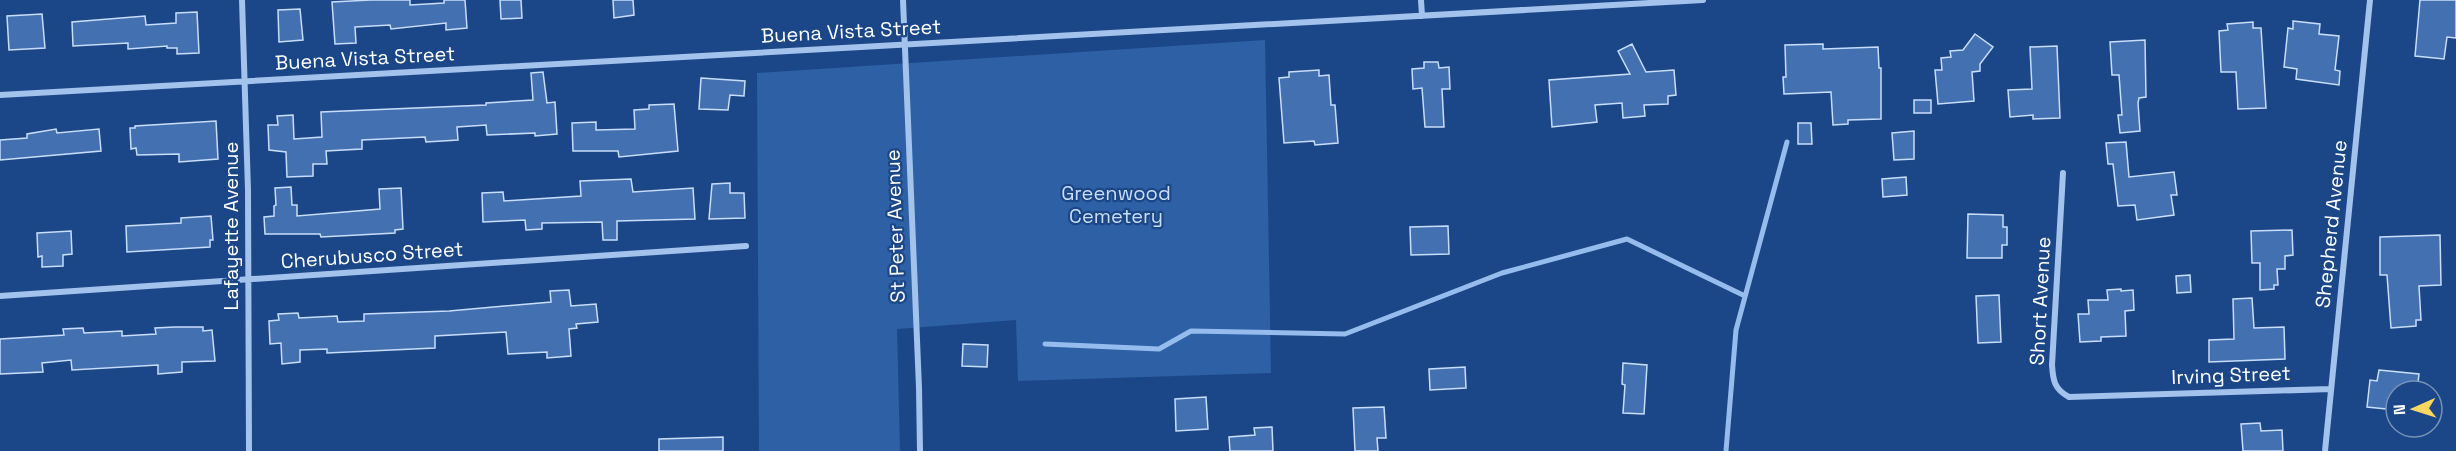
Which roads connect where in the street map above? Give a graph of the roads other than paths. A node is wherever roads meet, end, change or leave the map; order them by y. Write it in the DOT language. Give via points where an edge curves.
graph roads {
  1 [pos="242,0"];
  2 [pos="903,0"];
  3 [pos="1421,0"];
  4 [pos="1703,0"];
  5 [pos="2370,0"];
  6 [pos="1422,16"];
  7 [pos="905,44"];
  8 [pos="246,81"];
  9 [pos="0,95"];
  10 [pos="2063,173"];
  11 [pos="746,246"];
  12 [pos="248,279"];
  13 [pos="0,296"];
  14 [pos="2331,389"];
  15 [pos="2132,395"];
  16 [pos="249,451"];
  17 [pos="920,451"];
  18 [pos="2325,451"];
  1 -- 8 [label="street, Lafayette Avenue"];
  2 -- 7 [label="street, St Peter Avenue"];
  3 -- 6 [label="street"];
  4 -- 6 [label="street, Buena Vista Street"];
  5 -- 14 [label="street, Shepherd Avenue"];
  6 -- 7 [label="street, Buena Vista Street"];
  7 -- 8 [label="street, Buena Vista Street"];
  7 -- 17 [label="street, St Peter Avenue"];
  8 -- 9 [label="street, Buena Vista Street"];
  8 -- 12 [label="street, Lafayette Avenue"];
  10 -- 15 [label="street, Short Avenue" via="2052,364 2055,386 2069,397"];
  11 -- 12 [label="street, Cherubusco Street"];
  12 -- 13 [label="street, Cherubusco Street"];
  12 -- 16 [label="street, Lafayette Avenue"];
  14 -- 15 [label="street, Irving Street"];
  14 -- 18 [label="street, Shepherd Avenue"];
}
